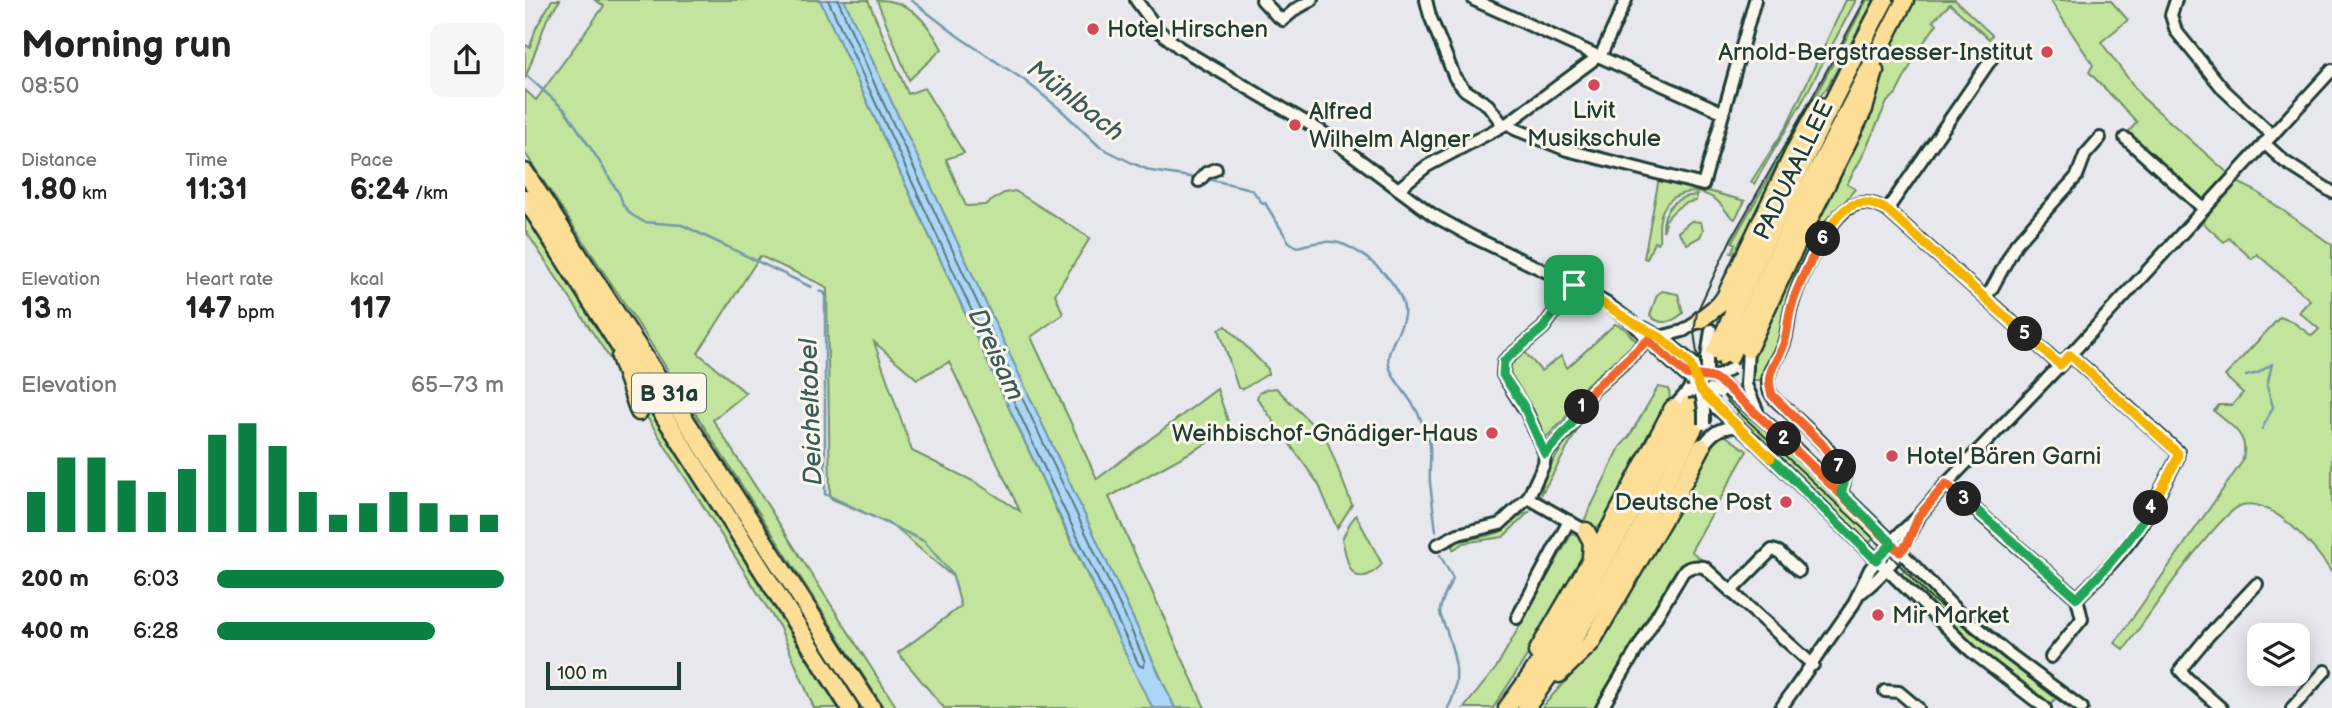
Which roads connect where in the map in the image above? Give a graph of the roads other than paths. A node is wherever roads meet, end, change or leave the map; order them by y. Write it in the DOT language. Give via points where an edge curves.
graph roads {
  1 [pos="1136,0"];
  2 [pos="1262,0"];
  3 [pos="1312,0"];
  4 [pos="1426,0"];
  5 [pos="1474,0"];
  6 [pos="1626,0"];
  7 [pos="1755,0"];
  8 [pos="1885,0"];
  9 [pos="1905,0"];
  10 [pos="2176,0"];
  11 [pos="1885,35"];
  12 [pos="1597,56"];
  13 [pos="1992,58"];
  14 [pos="1853,59"];
  15 [pos="2332,70"];
  16 [pos="1723,112"];
  17 [pos="1506,124"];
  18 [pos="2100,138"];
  19 [pos="2125,138"];
  20 [pos="2268,139"];
  21 [pos="525,172"];
  22 [pos="1398,188"];
  23 [pos="2332,192"];
  24 [pos="525,198"];
  25 [pos="2204,209"];
  26 [pos="1887,210"];
  27 [pos="1574,285"];
  28 [pos="1985,297"];
  29 [pos="610,329"];
  30 [pos="1653,336"];
  31 [pos="1714,348"];
  32 [pos="1748,349"];
  33 [pos="2070,355"];
  34 [pos="2060,365"];
  35 [pos="1698,382"];
  36 [pos="639,412"];
  37 [pos="1759,415"];
  38 [pos="1701,421"];
  39 [pos="1738,427"];
  40 [pos="1702,447"];
  41 [pos="1545,454"];
  42 [pos="1946,484"];
  43 [pos="1841,493"];
  44 [pos="1528,498"];
  45 [pos="1919,516"];
  46 [pos="1569,522"];
  47 [pos="1612,524"];
  48 [pos="1586,531"];
  49 [pos="1437,545"];
  50 [pos="1889,546"];
  51 [pos="1897,555"];
  52 [pos="1591,559"];
  53 [pos="1876,560"];
  54 [pos="1885,569"];
  55 [pos="1799,571"];
  56 [pos="2257,584"];
  57 [pos="1731,591"];
  58 [pos="1860,594"];
  59 [pos="2077,598"];
  60 [pos="1517,618"];
  61 [pos="2051,657"];
  62 [pos="1813,665"];
  63 [pos="2325,671"];
  64 [pos="1525,684"];
  65 [pos="1885,691"];
  66 [pos="1529,704"];
  67 [pos="850,708"];
  68 [pos="872,708"];
  69 [pos="1507,708"];
  70 [pos="1602,708"];
  71 [pos="1781,708"];
  72 [pos="1919,708"];
  73 [pos="2045,708"];
  74 [pos="2082,708"];
  75 [pos="2221,708"];
  76 [pos="2292,708"];
  1 -- 22 [label="street" via="1180,48 1321,131"];
  2 -- 3 [label="street" via="1283,20"];
  4 -- 17 [label="street" via="1455,79"];
  5 -- 12 [label="street"];
  6 -- 12 [label="street"];
  7 -- 16 [label="street"];
  8 -- 14 [label="highway, PADUAALLEE"];
  9 -- 11 [label="highway, PADUAALLEE"];
  10 -- 20 [label="street" via="2171,15 2176,31"];
  11 -- 31 [label="highway, PADUAALLEE" via="1805,194"];
  11 -- 32 [label="highway" via="1864,109"];
  12 -- 16 [label="street"];
  12 -- 17 [label="street"];
  13 -- 26 [label="street"];
  14 -- 31 [label="highway, PADUAALLEE"];
  14 -- 31 [label="highway" via="1797,146 1720,304"];
  15 -- 20 [label="street"];
  16 -- 17 [label="street" via="1703,185 1567,150"];
  17 -- 22 [label="street" via="1427,166"];
  18 -- 28 [label="street" via="2085,155 2077,176 2016,243"];
  19 -- 25 [label="street"];
  20 -- 23 [label="street" via="2285,162"];
  20 -- 25 [label="street"];
  21 -- 68 [label="highway, B 31a"];
  22 -- 27 [label="street" via="1471,236"];
  24 -- 29 [label="highway, B 31a"];
  25 -- 33 [label="street"];
  26 -- 28 [label="street"];
  26 -- 43 [label="street" via="1856,203 1828,230 1796,294 1785,343 1768,377 1772,395 1838,464 1845,480"];
  27 -- 30 [label="street"];
  27 -- 41 [label="street" via="1543,328 1504,361 1502,368"];
  28 -- 34 [label="street"];
  29 -- 36 [label="highway"];
  29 -- 67 [label="highway, B 31a"];
  30 -- 31 [label="street" via="1683,331"];
  30 -- 35 [label="street"];
  30 -- 41 [label="street" via="1592,391"];
  31 -- 32 [label="street"];
  31 -- 35 [label="street, bridge"];
  31 -- 35 [label="street, bridge"];
  32 -- 37 [label="street" via="1746,384"];
  33 -- 34 [label="street"];
  33 -- 59 [label="street" via="2178,453 2136,533"];
  34 -- 42 [label="street"];
  35 -- 37 [label="street"];
  35 -- 38 [label="street, bridge" via="1704,410"];
  35 -- 39 [label="street, bridge" via="1713,405"];
  35 -- 47 [label="highway"];
  35 -- 64 [label="highway" via="1569,621"];
  37 -- 43 [label="street"];
  38 -- 40 [label="street"];
  38 -- 66 [label="highway" via="1609,583"];
  39 -- 40 [label="street" via="1716,430"];
  39 -- 53 [label="street"];
  40 -- 66 [label="highway" via="1591,643"];
  41 -- 44 [label="street"];
  42 -- 45 [label="street"];
  42 -- 59 [label="street"];
  43 -- 50 [label="street"];
  44 -- 46 [label="street"];
  44 -- 49 [label="street" via="1500,524 1458,534"];
  45 -- 50 [label="street"];
  45 -- 51 [label="street"];
  46 -- 48 [label="street"];
  46 -- 60 [label="street"];
  47 -- 48 [label="highway"];
  47 -- 52 [label="highway"];
  48 -- 52 [label="highway"];
  50 -- 51 [label="street"];
  50 -- 53 [label="street"];
  51 -- 54 [label="street"];
  51 -- 74 [label="street" via="1976,627"];
  52 -- 64 [label="highway" via="1538,648"];
  53 -- 54 [label="street"];
  53 -- 58 [label="street"];
  54 -- 58 [label="street"];
  54 -- 73 [label="street" via="1971,651"];
  55 -- 57 [label="street" via="1772,550"];
  56 -- 75 [label="street" via="2180,670"];
  57 -- 62 [label="street"];
  57 -- 70 [label="street" via="1704,567 1686,569"];
  58 -- 62 [label="street"];
  59 -- 61 [label="street" via="2082,619"];
  62 -- 71 [label="street"];
  63 -- 76 [label="street"];
  64 -- 69 [label="highway"];
  65 -- 72 [label="street" via="1899,692"];
}
